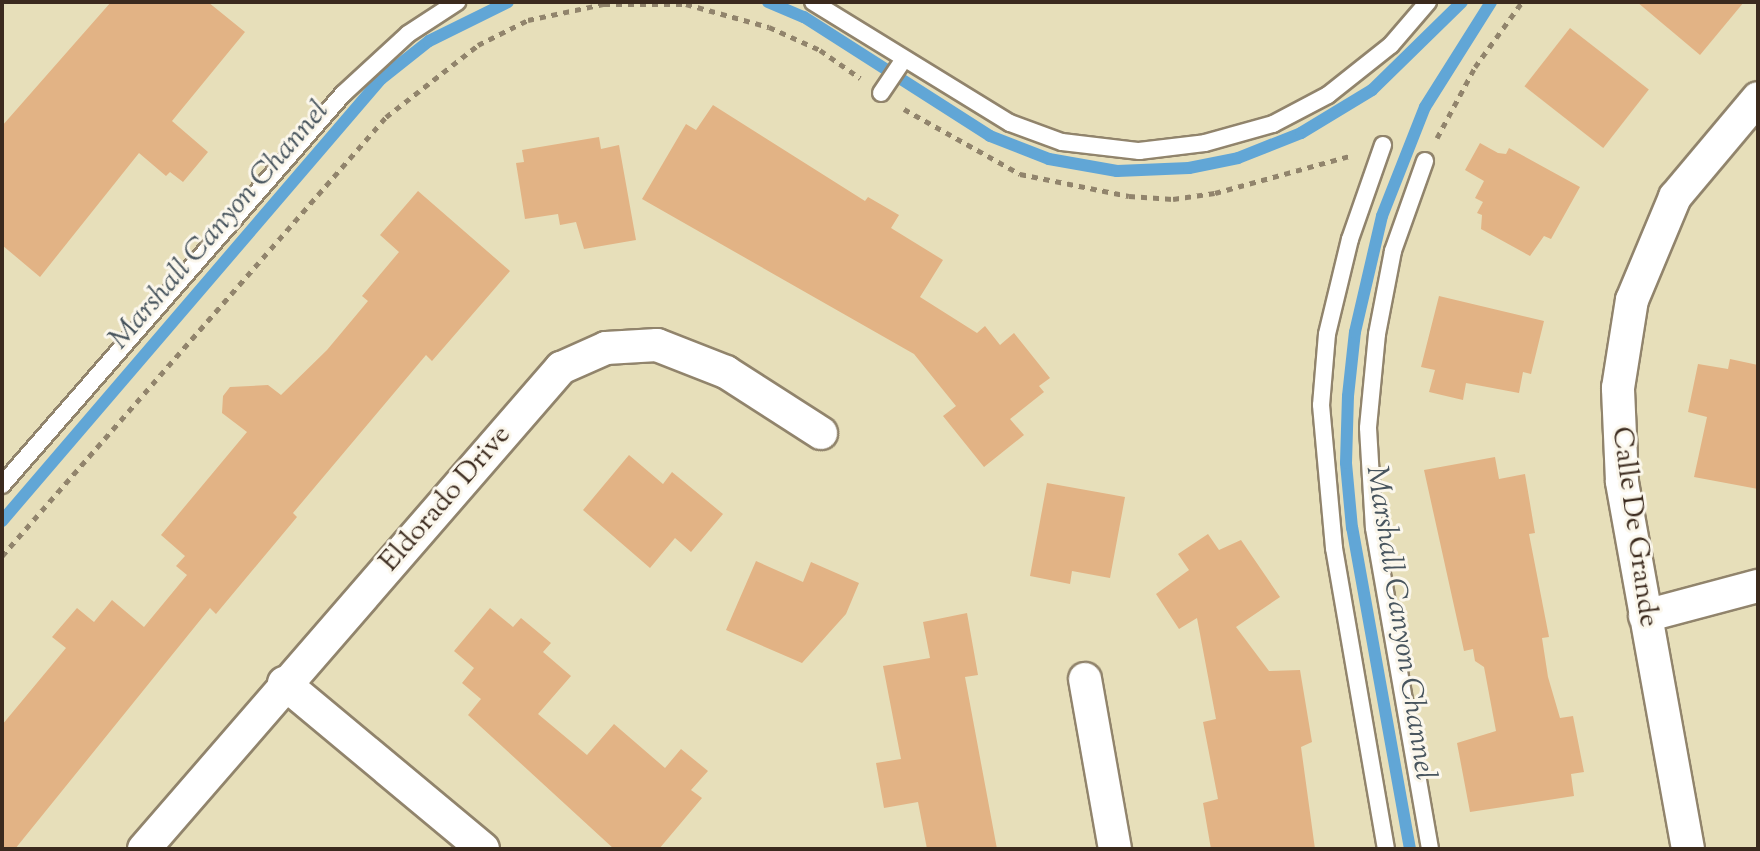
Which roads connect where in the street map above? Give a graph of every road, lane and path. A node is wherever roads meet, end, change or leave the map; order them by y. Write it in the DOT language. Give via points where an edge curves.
graph roads {
  1 [pos="457,2"];
  2 [pos="813,2"];
  3 [pos="1428,2"];
  4 [pos="1522,2"];
  5 [pos="904,59"];
  6 [pos="881,93"];
  7 [pos="1758,98"];
  8 [pos="1383,145"];
  9 [pos="1425,161"];
  10 [pos="821,433"];
  11 [pos="2,485"];
  12 [pos="2,556"];
  13 [pos="1758,586"];
  14 [pos="1645,616"];
  15 [pos="1085,679"];
  16 [pos="284,683"];
  17 [pos="144,849"];
  18 [pos="483,849"];
  19 [pos="1115,849"];
  20 [pos="1386,849"];
  21 [pos="1430,849"];
  22 [pos="1688,849"];
  1 -- 11 [label="lane" via="408,34 343,94"];
  2 -- 5 [label="lane"];
  3 -- 5 [label="lane" via="1391,45 1328,95 1273,124 1205,143 1152,149 1062,142 1010,123"];
  4 -- 9 [label="path" via="1475,67"];
  5 -- 6 [label="lane"];
  6 -- 12 [label="path" via="820,50 725,11 686,4 604,4 528,20 478,45 386,117"];
  7 -- 14 [label="street, Calle De Grande" via="1675,197 1632,300 1618,388 1622,481"];
  8 -- 20 [label="lane" via="1350,239 1334,307 1321,405 1334,548"];
  9 -- 21 [label="lane" via="1393,251 1377,334 1368,428 1374,528"];
  10 -- 16 [label="street, Eldorado Drive" via="726,372 657,345 606,348 561,368"];
  13 -- 14 [label="street"];
  14 -- 22 [label="street, Calle De Grande"];
  15 -- 19 [label="street"];
  16 -- 17 [label="street, Eldorado Drive"];
  16 -- 18 [label="street"];
}
